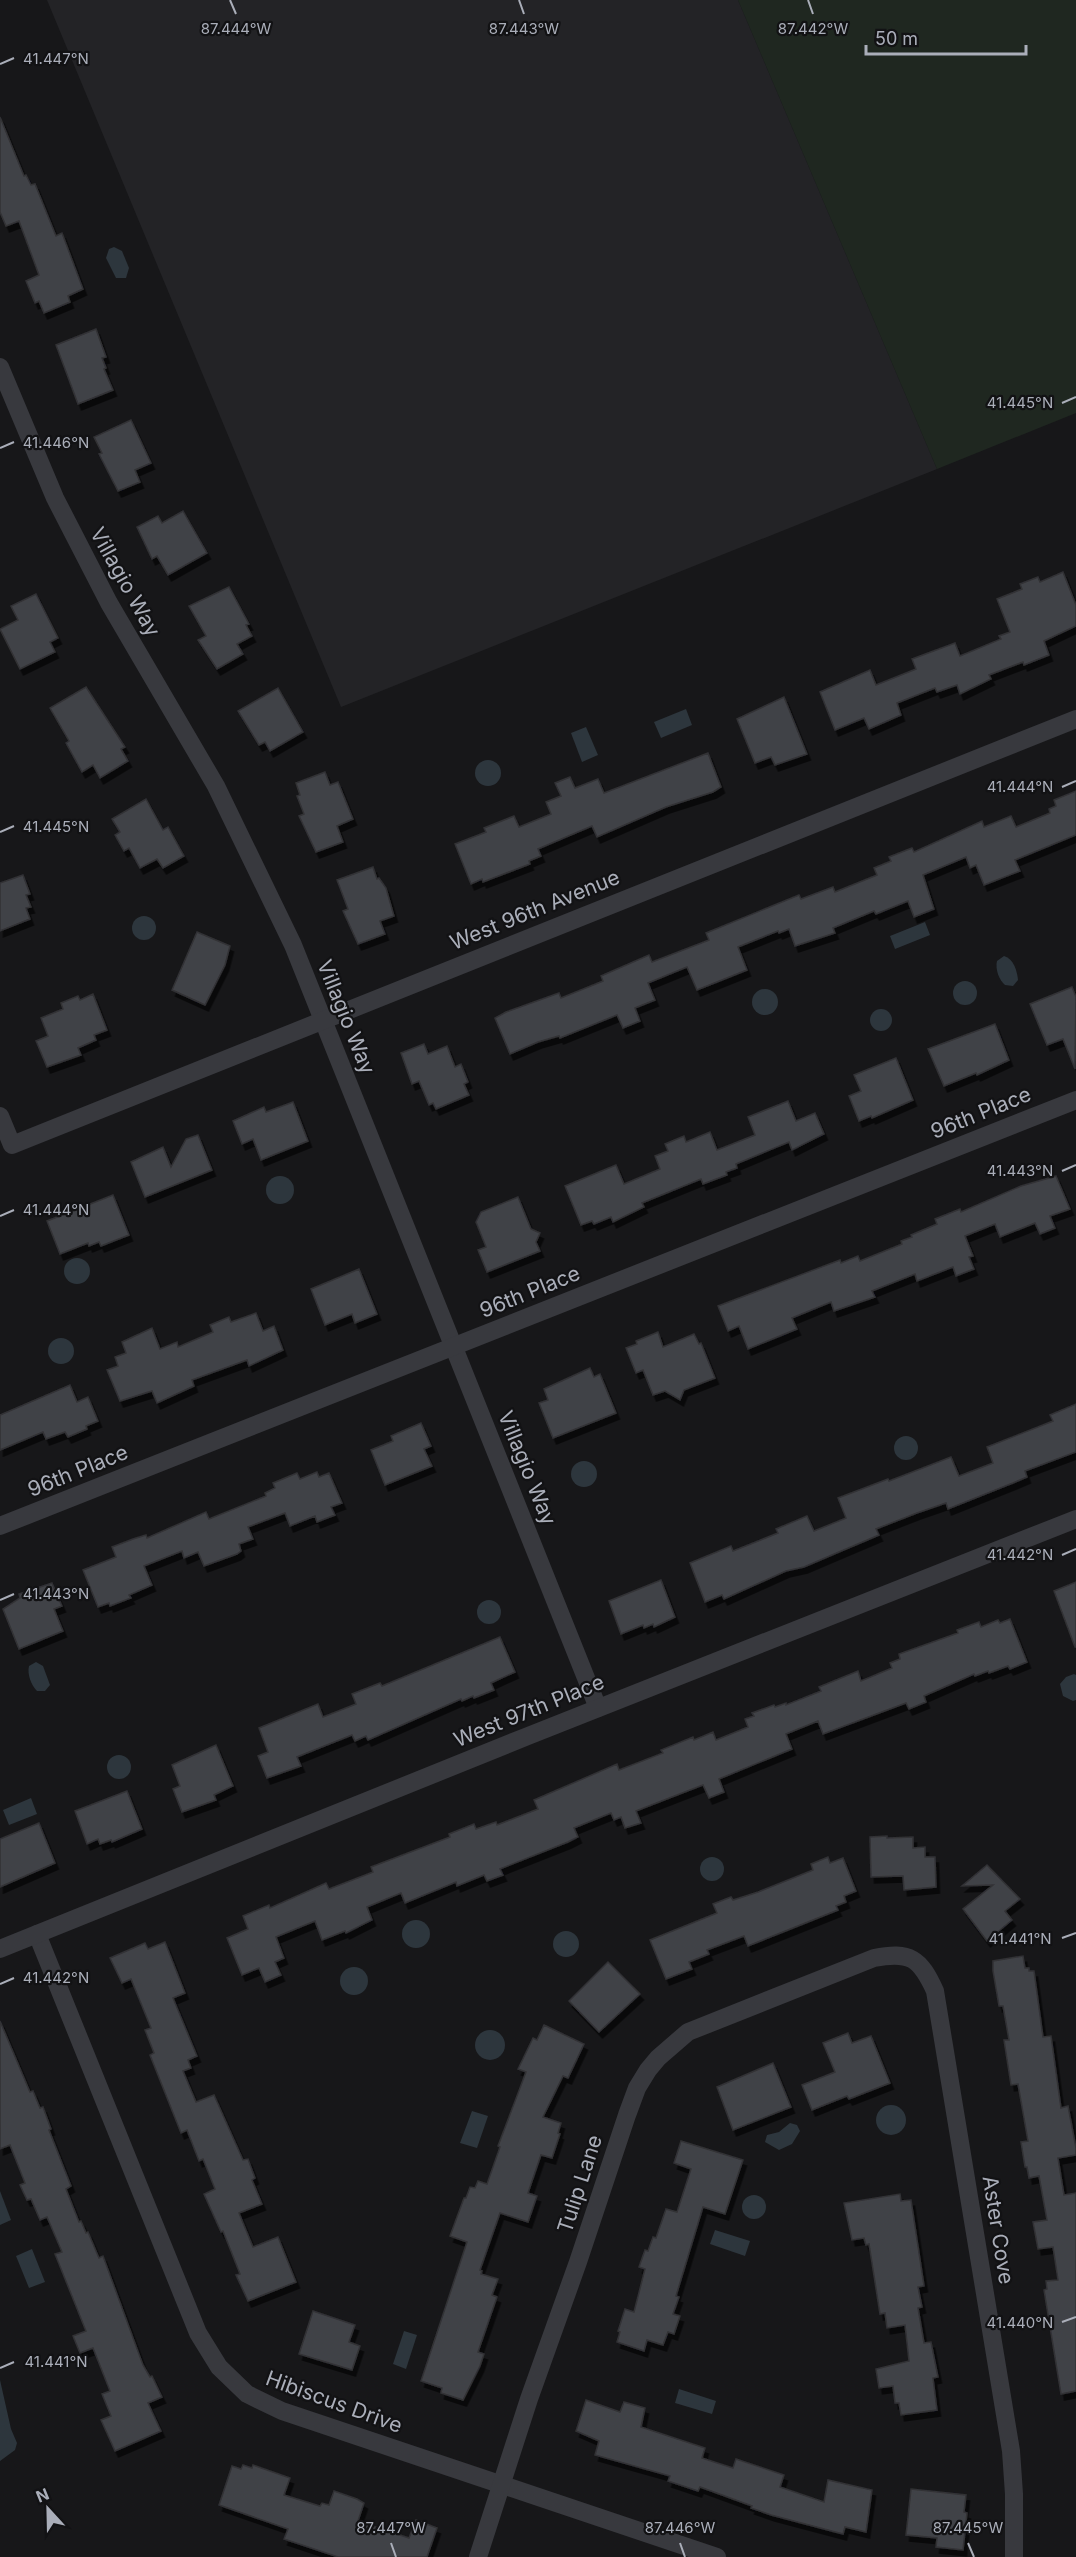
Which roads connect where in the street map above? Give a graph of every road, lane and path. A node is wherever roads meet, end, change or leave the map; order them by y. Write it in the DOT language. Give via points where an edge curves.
graph roads {
  1 [pos="0,368"];
  2 [pos="1076,719"];
  3 [pos="322,1019"];
  4 [pos="1076,1100"];
  5 [pos="0,1116"];
  6 [pos="454,1346"];
  7 [pos="1076,1519"];
  8 [pos="0,1526"];
  9 [pos="598,1708"];
  10 [pos="37,1934"];
  11 [pos="0,1949"];
  12 [pos="874,1958"];
  13 [pos="501,2486"];
  14 [pos="478,2557"];
  15 [pos="717,2557"];
  16 [pos="1014,2557"];
  1 -- 3 [label="street, Villagio Way" via="55,498 109,603 216,786 267,888"];
  2 -- 3 [label="street, West 96th Avenue"];
  3 -- 5 [label="street, West 96th Avenue" via="12,1145"];
  3 -- 6 [label="street, Villagio Way"];
  4 -- 6 [label="street, 96th Place"];
  6 -- 8 [label="street, 96th Place"];
  6 -- 9 [label="street, Villagio Way"];
  7 -- 9 [label="street, West 97th Place"];
  9 -- 10 [label="street, West 97th Place"];
  10 -- 11 [label="street, West 97th Place"];
  10 -- 13 [label="street, Hibiscus Drive" via="198,2333 219,2367 247,2394 282,2411"];
  12 -- 13 [label="street, Tulip Lane" via="688,2032 648,2070 627,2115"];
  12 -- 16 [label="street, Aster Cove" via="897,1953 912,1958 926,1971 935,1991 1011,2451"];
  13 -- 14 [label="street, Tulip Lane"];
  13 -- 15 [label="street, Hibiscus Drive"];
}
